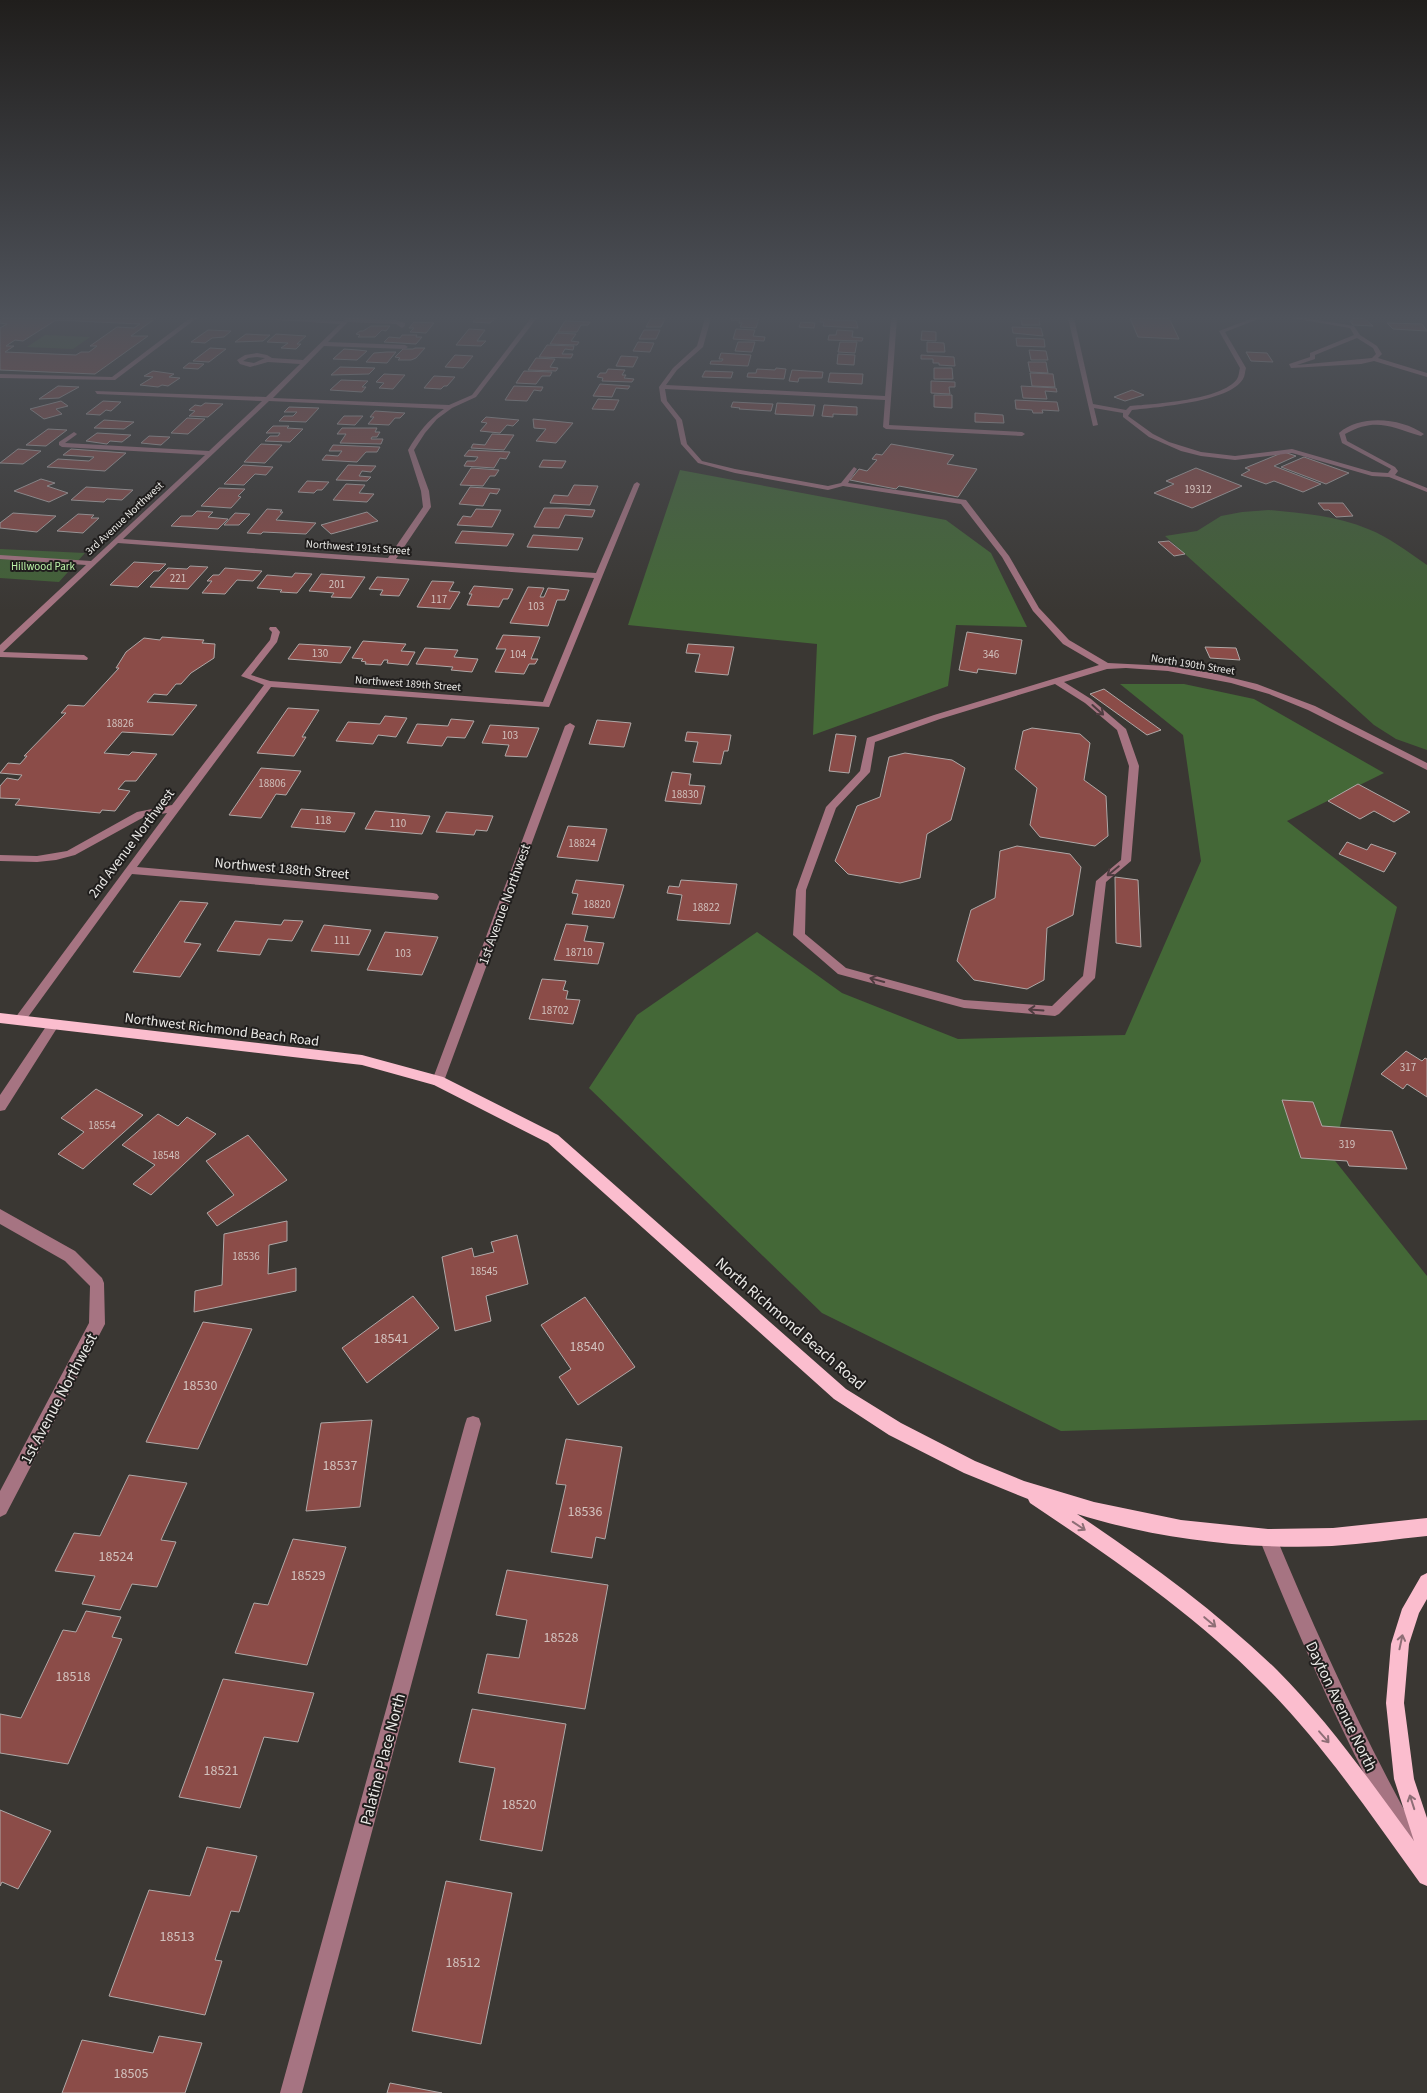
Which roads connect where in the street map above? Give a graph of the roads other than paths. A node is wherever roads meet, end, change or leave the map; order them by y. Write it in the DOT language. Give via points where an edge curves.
graph roads {
  1 [pos="249,416"];
  2 [pos="438,416"];
  3 [pos="676,416"];
  4 [pos="886,416"];
  5 [pos="1093,416"];
  6 [pos="1125,416"];
  7 [pos="1095,425"];
  8 [pos="74,434"];
  9 [pos="1022,434"];
  10 [pos="1421,434"];
  11 [pos="210,453"];
  12 [pos="854,469"];
  13 [pos="1390,475"];
  14 [pos="636,484"];
  15 [pos="843,484"];
  16 [pos="1427,490"];
  17 [pos="116,541"];
  18 [pos="0,557"];
  19 [pos="391,560"];
  20 [pos="92,563"];
  21 [pos="599,576"];
  22 [pos="273,629"];
  23 [pos="0,650"];
  24 [pos="0,654"];
  25 [pos="84,658"];
  26 [pos="1106,666"];
  27 [pos="1058,682"];
  28 [pos="269,684"];
  29 [pos="570,726"];
  30 [pos="1427,767"];
  31 [pos="175,808"];
  32 [pos="0,858"];
  33 [pos="129,870"];
  34 [pos="433,897"];
  35 [pos="0,1018"];
  36 [pos="20,1020"];
  37 [pos="53,1024"];
  38 [pos="438,1081"];
  39 [pos="0,1106"];
  40 [pos="0,1215"];
  41 [pos="473,1424"];
  42 [pos="1024,1489"];
  43 [pos="0,1508"];
  44 [pos="1427,1527"];
  45 [pos="1268,1538"];
  46 [pos="1427,1582"];
  47 [pos="1427,1849"];
  48 [pos="1427,1870"];
  49 [pos="1427,1876"];
  50 [pos="291,2093"];
  1 -- 11 [label="street, 3rd Avenue Northwest"];
  2 -- 19 [label="street" via="422,432 411,450 427,507"];
  3 -- 15 [label="street" via="684,444 700,462 828,488"];
  4 -- 9 [label="street" via="886,427"];
  5 -- 7 [label="street"];
  6 -- 13 [label="street" via="1157,438 1211,456 1252,457 1292,450 1372,474"];
  8 -- 11 [label="street" via="62,445"];
  10 -- 13 [label="street" via="1379,420 1354,425 1342,433 1344,442 1393,468 1395,471"];
  11 -- 17 [label="street, 3rd Avenue Northwest"];
  12 -- 15 [label="street"];
  13 -- 16 [label="street"];
  14 -- 21 [label="street"];
  15 -- 26 [label="street" via="963,502 1005,556 1036,609 1066,642"];
  17 -- 19 [label="street, Northwest 191st Street"];
  17 -- 20 [label="street, 3rd Avenue Northwest"];
  18 -- 20 [label="street"];
  19 -- 21 [label="street, Northwest 191st Street"];
  20 -- 23 [label="street, 3rd Avenue Northwest"];
  21 -- 28 [label="street, Northwest 189th Street" via="546,705"];
  22 -- 28 [label="street, Northwest 189th Street" via="276,632 274,640 245,676"];
  24 -- 25 [label="street"];
  26 -- 27 [label="street, North 190th Street"];
  26 -- 30 [label="street, North 190th Street" via="1174,670 1222,678 1272,692"];
  27 -- 27 [label="street, North 190th Street, one-way" via="1088,701 1120,729 1134,766 1126,861 1101,881 1089,978 1055,1011 964,1004 842,971 799,935 801,890 831,807 865,772 870,740"];
  28 -- 31 [label="street, 2nd Avenue Northwest"];
  29 -- 38 [label="street, 1st Avenue Northwest"];
  31 -- 32 [label="street" via="141,814 70,853 37,860"];
  31 -- 33 [label="street, 2nd Avenue Northwest"];
  33 -- 34 [label="street, Northwest 188th Street"];
  33 -- 36 [label="street, 2nd Avenue Northwest"];
  35 -- 36 [label="main road, Northwest Richmond Beach Road"];
  36 -- 37 [label="main road, Northwest Richmond Beach Road"];
  37 -- 38 [label="main road, Northwest Richmond Beach Road" via="362,1060"];
  37 -- 39 [label="street"];
  38 -- 42 [label="main road, North Richmond Beach Road" via="553,1139 840,1394 896,1429 970,1467"];
  40 -- 43 [label="street, 1st Avenue Northwest" via="70,1256 97,1283 97,1324"];
  41 -- 50 [label="street, Palatine Place North"];
  42 -- 45 [label="main road, North Richmond Beach Road" via="1094,1511 1181,1529"];
  42 -- 49 [label="main road, one-way" via="1172,1591 1221,1631 1270,1678 1339,1755"];
  44 -- 45 [label="main road, North Richmond Beach Road" via="1333,1537"];
  45 -- 48 [label="street, Dayton Avenue North" via="1355,1738"];
  47 -- 46 [label="main road, one-way" via="1404,1779 1395,1703 1400,1644 1411,1609"];
}
